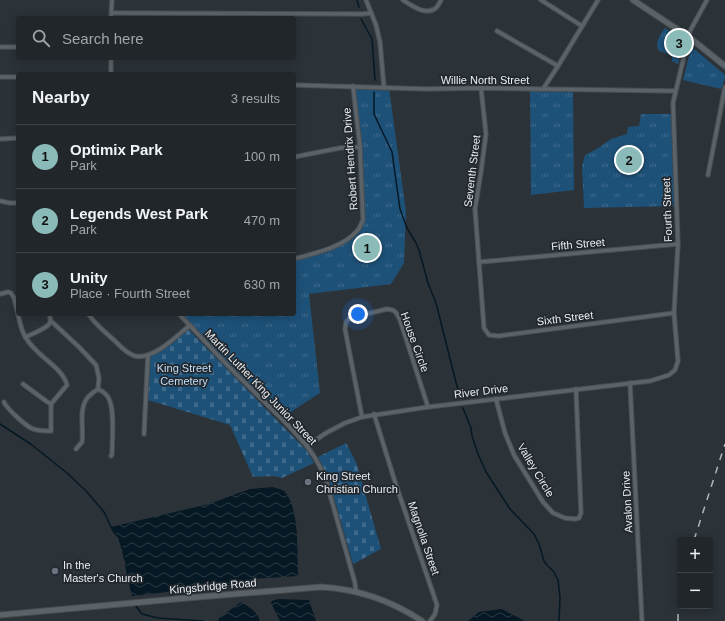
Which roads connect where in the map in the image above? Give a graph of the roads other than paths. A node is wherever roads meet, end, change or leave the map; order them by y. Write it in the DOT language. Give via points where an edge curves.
graph roads {
  1 [pos="112,0"];
  2 [pos="366,0"];
  3 [pos="403,0"];
  4 [pos="442,0"];
  5 [pos="541,0"];
  6 [pos="598,0"];
  7 [pos="633,0"];
  8 [pos="707,0"];
  9 [pos="371,12"];
  10 [pos="112,13"];
  11 [pos="111,16"];
  12 [pos="582,26"];
  13 [pos="497,31"];
  14 [pos="689,37"];
  15 [pos="0,47"];
  16 [pos="16,47"];
  17 [pos="111,60"];
  18 [pos="558,66"];
  19 [pos="725,66"];
  20 [pos="111,72"];
  21 [pos="0,77"];
  22 [pos="16,77"];
  23 [pos="296,85"];
  24 [pos="353,86"];
  25 [pos="725,87"];
  26 [pos="384,88"];
  27 [pos="481,88"];
  28 [pos="543,89"];
  29 [pos="675,91"];
  30 [pos="16,138"];
  31 [pos="0,139"];
  32 [pos="360,147"];
  33 [pos="296,157"];
  34 [pos="708,175"];
  35 [pos="0,201"];
  36 [pos="16,204"];
  37 [pos="678,244"];
  38 [pos="296,258"];
  39 [pos="480,262"];
  40 [pos="0,294"];
  41 [pos="482,305"];
  42 [pos="16,306"];
  43 [pos="674,313"];
  44 [pos="18,316"];
  45 [pos="50,316"];
  46 [pos="90,316"];
  47 [pos="181,316"];
  48 [pos="51,321"];
  49 [pos="190,325"];
  50 [pos="25,337"];
  51 [pos="148,355"];
  52 [pos="664,376"];
  53 [pos="630,383"];
  54 [pos="23,384"];
  55 [pos="98,388"];
  56 [pos="576,389"];
  57 [pos="496,399"];
  58 [pos="4,402"];
  59 [pos="51,404"];
  60 [pos="428,406"];
  61 [pos="374,414"];
  62 [pos="362,416"];
  63 [pos="144,434"];
  64 [pos="307,446"];
  65 [pos="76,449"];
  66 [pos="111,456"];
  67 [pos="356,592"];
  68 [pos="0,615"];
  69 [pos="422,621"];
  70 [pos="430,621"];
  71 [pos="642,621"];
  1 -- 10 [label="street"];
  2 -- 9 [label="street"];
  3 -- 4 [label="street" via="424,11 436,8"];
  5 -- 12 [label="street"];
  6 -- 12 [label="street"];
  7 -- 14 [label="street"];
  8 -- 14 [label="street, Fourth Street"];
  9 -- 10 [label="street"];
  9 -- 26 [label="street" via="380,42"];
  10 -- 11 [label="street"];
  12 -- 18 [label="street"];
  13 -- 18 [label="street"];
  14 -- 19 [label="street"];
  14 -- 29 [label="street, Fourth Street"];
  15 -- 16 [label="street"];
  17 -- 20 [label="street"];
  18 -- 28 [label="street"];
  21 -- 22 [label="street"];
  23 -- 24 [label="street, Willie North Street"];
  24 -- 26 [label="street, Willie North Street"];
  24 -- 32 [label="street, Robert Hendrix Drive"];
  25 -- 34 [label="street"];
  26 -- 27 [label="street, Willie North Street"];
  27 -- 28 [label="street, Willie North Street"];
  27 -- 39 [label="street, Seventh Street" via="486,134 475,208"];
  28 -- 29 [label="street, Willie North Street"];
  29 -- 37 [label="street, Fourth Street" via="673,114"];
  30 -- 31 [label="street"];
  32 -- 33 [label="street"];
  32 -- 38 [label="street, Robert Hendrix Drive" via="363,220 358,230 340,244"];
  35 -- 36 [label="street"];
  37 -- 39 [label="street, Fifth Street"];
  37 -- 43 [label="street, Fourth Street"];
  39 -- 41 [label="street, Seventh Street"];
  40 -- 42 [label="street" via="11,293"];
  41 -- 43 [label="street, Sixth Street" via="484,328 489,335 499,336"];
  43 -- 52 [label="street, Fourth Street" via="678,361 676,370"];
  44 -- 50 [label="street"];
  45 -- 48 [label="street"];
  46 -- 51 [label="street" via="125,351 133,356"];
  47 -- 49 [label="street, Martin Luther King Junior Street"];
  48 -- 50 [label="street"];
  48 -- 55 [label="street" via="96,365"];
  49 -- 51 [label="street" via="167,344"];
  49 -- 64 [label="street, Martin Luther King Junior Street"];
  50 -- 59 [label="street" via="66,381 67,385"];
  51 -- 63 [label="street"];
  52 -- 53 [label="street, River Drive" via="650,381"];
  53 -- 56 [label="street, River Drive"];
  53 -- 71 [label="street, Avalon Drive"];
  54 -- 59 [label="street"];
  55 -- 65 [label="street" via="83,405 82,442"];
  55 -- 66 [label="street" via="109,398 112,409"];
  56 -- 57 [label="street, River Drive"];
  56 -- 57 [label="street, Valley Circle" via="581,513 579,518 574,519 553,513 543,502 514,455"];
  57 -- 60 [label="street, River Drive"];
  58 -- 59 [label="street" via="5,406 31,428 40,431 50,431"];
  60 -- 61 [label="street, River Drive"];
  60 -- 62 [label="street, House Circle" via="400,320 396,312 387,309 350,318 346,322 345,329"];
  61 -- 62 [label="street, River Drive"];
  61 -- 70 [label="street, Magnolia Street" via="437,605"];
  62 -- 64 [label="street, River Drive" via="326,433"];
  64 -- 67 [label="street, Martin Luther King Junior Street" via="324,475"];
  67 -- 68 [label="street, Kingsbridge Road" via="312,587"];
  67 -- 69 [label="street, Kingsbridge Road" via="385,601"];
}
